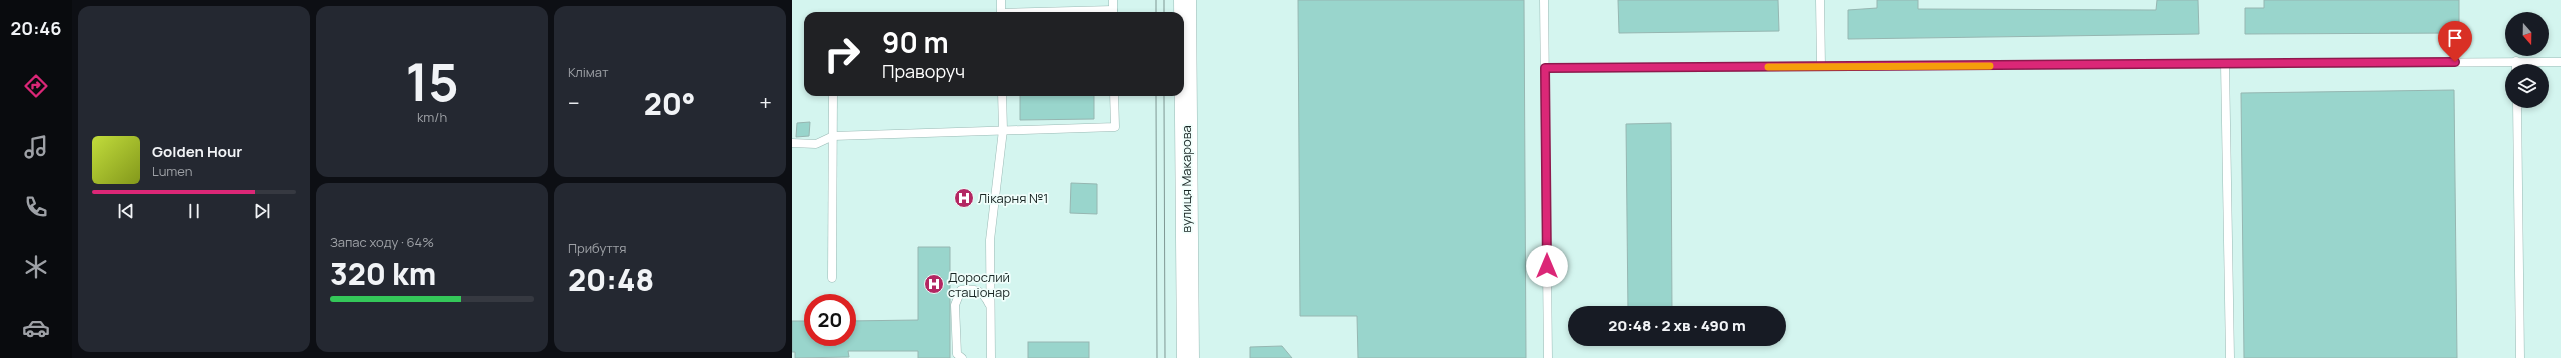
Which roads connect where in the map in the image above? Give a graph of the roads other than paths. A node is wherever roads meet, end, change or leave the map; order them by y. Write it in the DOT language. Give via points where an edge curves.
graph roads {
  1 [pos="1001,0"];
  2 [pos="1113,0"];
  3 [pos="1185,0"];
  4 [pos="1544,0"];
  5 [pos="1820,0"];
  6 [pos="1001,12"];
  7 [pos="1113,12"];
  8 [pos="2516,61"];
  9 [pos="2561,62"];
  10 [pos="2225,64"];
  11 [pos="1821,66"];
  12 [pos="1545,68"];
  13 [pos="833,96"];
  14 [pos="1002,96"];
  15 [pos="1114,96"];
  16 [pos="2517,108"];
  17 [pos="1003,130"];
  18 [pos="833,136"];
  19 [pos="792,143"];
  20 [pos="832,278"];
  21 [pos="991,306"];
  22 [pos="962,358"];
  23 [pos="991,358"];
  24 [pos="1188,358"];
  25 [pos="1548,358"];
  26 [pos="2230,358"];
  27 [pos="2520,358"];
  1 -- 6 [label="lane"];
  2 -- 7 [label="lane"];
  3 -- 24 [label="main road, вулиця Макарова"];
  4 -- 12 [label="lane"];
  5 -- 11 [label="lane"];
  8 -- 9 [label="lane"];
  8 -- 10 [label="lane"];
  10 -- 11 [label="lane"];
  10 -- 26 [label="lane"];
  11 -- 12 [label="lane"];
  12 -- 25 [label="lane"];
  13 -- 18 [label="lane"];
  14 -- 17 [label="lane"];
  15 -- 17 [label="lane" via="1115,127"];
  16 -- 27 [label="lane"];
  17 -- 18 [label="lane"];
  17 -- 21 [label="lane" via="990,240"];
  18 -- 19 [label="lane" via="816,144"];
  18 -- 20 [label="lane"];
  21 -- 22 [label="lane" via="984,294 974,288 961,290 955,305 957,354"];
  21 -- 23 [label="lane"];
}
